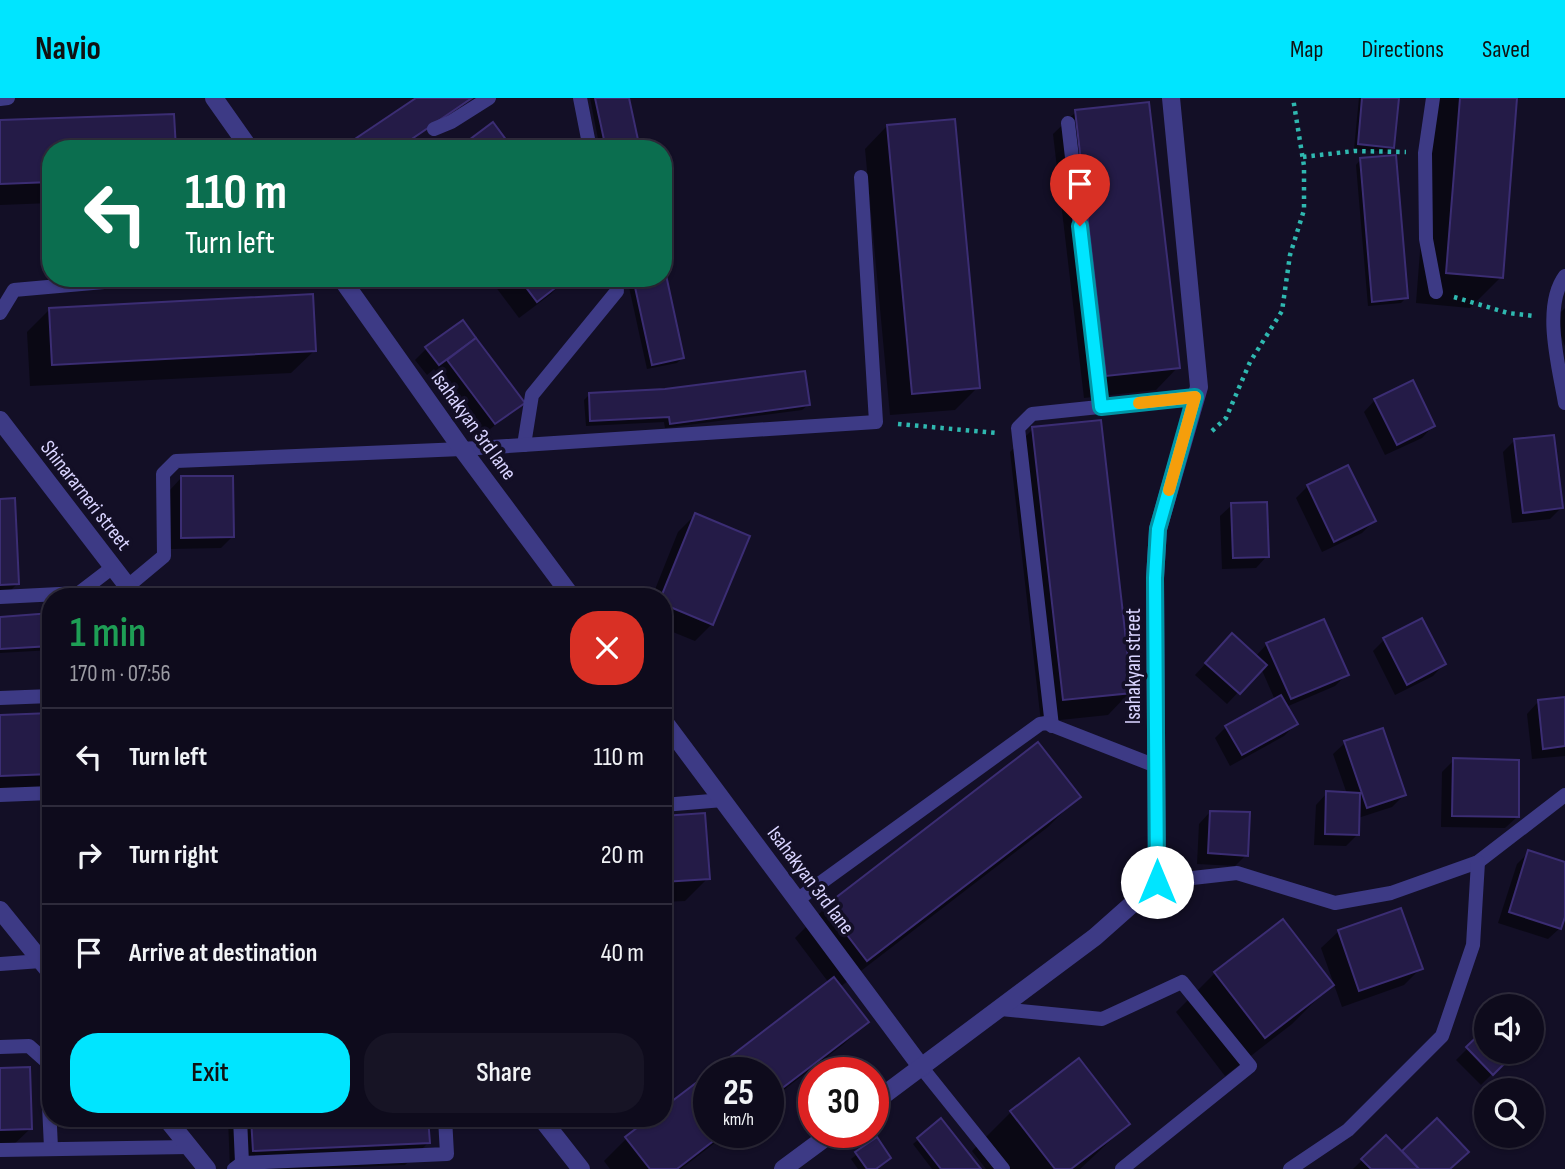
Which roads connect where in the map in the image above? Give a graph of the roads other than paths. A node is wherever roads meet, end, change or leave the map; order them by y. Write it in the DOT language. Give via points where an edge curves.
graph roads {
  1 [pos="8,98"];
  2 [pos="214,98"];
  3 [pos="489,98"];
  4 [pos="580,98"];
  5 [pos="1171,98"];
  6 [pos="1433,98"];
  7 [pos="0,99"];
  8 [pos="1068,123"];
  9 [pos="434,129"];
  10 [pos="244,140"];
  11 [pos="588,140"];
  12 [pos="861,177"];
  13 [pos="1565,276"];
  14 [pos="48,287"];
  15 [pos="347,287"];
  16 [pos="616,287"];
  17 [pos="1436,292"];
  18 [pos="0,313"];
  19 [pos="1195,397"];
  20 [pos="1565,403"];
  21 [pos="1101,407"];
  22 [pos="0,420"];
  23 [pos="524,445"];
  24 [pos="462,449"];
  25 [pos="113,567"];
  26 [pos="86,588"];
  27 [pos="130,588"];
  28 [pos="135,588"];
  29 [pos="565,588"];
  30 [pos="42,595"];
  31 [pos="0,597"];
  32 [pos="42,696"];
  33 [pos="0,698"];
  34 [pos="1052,726"];
  35 [pos="672,732"];
  36 [pos="1156,766"];
  37 [pos="42,793"];
  38 [pos="0,795"];
  39 [pos="1565,795"];
  40 [pos="723,800"];
  41 [pos="672,804"];
  42 [pos="1478,862"];
  43 [pos="1157,882"];
  44 [pos="797,900"];
  45 [pos="0,910"];
  46 [pos="42,962"];
  47 [pos="0,964"];
  48 [pos="42,967"];
  49 [pos="1001,1009"];
  50 [pos="0,1047"];
  51 [pos="42,1058"];
  52 [pos="922,1068"];
  53 [pos="889,1092"];
  54 [pos="50,1127"];
  55 [pos="173,1127"];
  56 [pos="240,1127"];
  57 [pos="446,1127"];
  58 [pos="548,1127"];
  59 [pos="189,1147"];
  60 [pos="51,1148"];
  61 [pos="811,1148"];
  62 [pos="0,1150"];
  63 [pos="238,1166"];
  64 [pos="207,1169"];
  65 [pos="581,1169"];
  66 [pos="783,1169"];
  67 [pos="1003,1169"];
  68 [pos="1122,1169"];
  69 [pos="1290,1169"];
  1 -- 7 [label="lane"];
  2 -- 10 [label="street"];
  3 -- 9 [label="lane"];
  4 -- 11 [label="lane"];
  5 -- 19 [label="street, Isahakyan street" via="1199,387"];
  6 -- 17 [label="lane" via="1425,153 1426,240"];
  8 -- 21 [label="lane"];
  12 -- 23 [label="lane" via="876,422"];
  13 -- 20 [label="lane" via="1552,317"];
  14 -- 18 [label="lane" via="14,290"];
  15 -- 24 [label="street, Isahakyan 3rd lane"];
  16 -- 23 [label="lane" via="532,395"];
  19 -- 21 [label="lane"];
  19 -- 36 [label="street, Isahakyan street" via="1158,529"];
  21 -- 34 [label="lane" via="1032,414 1018,428"];
  22 -- 25 [label="street, Shinararneri street"];
  23 -- 24 [label="lane"];
  24 -- 28 [label="lane" via="176,461 163,474 164,556"];
  24 -- 29 [label="street, Isahakyan 3rd lane"];
  25 -- 26 [label="lane"];
  25 -- 27 [label="street, Shinararneri street"];
  30 -- 31 [label="lane"];
  32 -- 33 [label="lane"];
  34 -- 36 [label="lane"];
  34 -- 44 [label="lane" via="1040,724"];
  35 -- 40 [label="street, Isahakyan 3rd lane"];
  36 -- 43 [label="street, Isahakyan street"];
  37 -- 38 [label="lane"];
  39 -- 42 [label="lane"];
  40 -- 41 [label="lane"];
  40 -- 44 [label="street, Isahakyan 3rd lane"];
  42 -- 43 [label="lane" via="1391,893 1335,903 1237,873"];
  42 -- 69 [label="lane" via="1473,945 1442,1035 1348,1130"];
  43 -- 49 [label="street" via="1095,937"];
  44 -- 52 [label="street, Isahakyan 3rd lane"];
  45 -- 46 [label="street"];
  47 -- 48 [label="lane"];
  49 -- 52 [label="street"];
  49 -- 68 [label="lane" via="1102,1019 1182,982 1250,1066"];
  50 -- 51 [label="lane" via="29,1046"];
  52 -- 53 [label="street"];
  52 -- 67 [label="lane"];
  54 -- 60 [label="lane"];
  55 -- 59 [label="street"];
  56 -- 63 [label="lane"];
  57 -- 63 [label="lane" via="447,1154"];
  58 -- 65 [label="street"];
  59 -- 60 [label="lane"];
  59 -- 64 [label="street"];
  60 -- 62 [label="lane"];
  61 -- 66 [label="street"];
}
